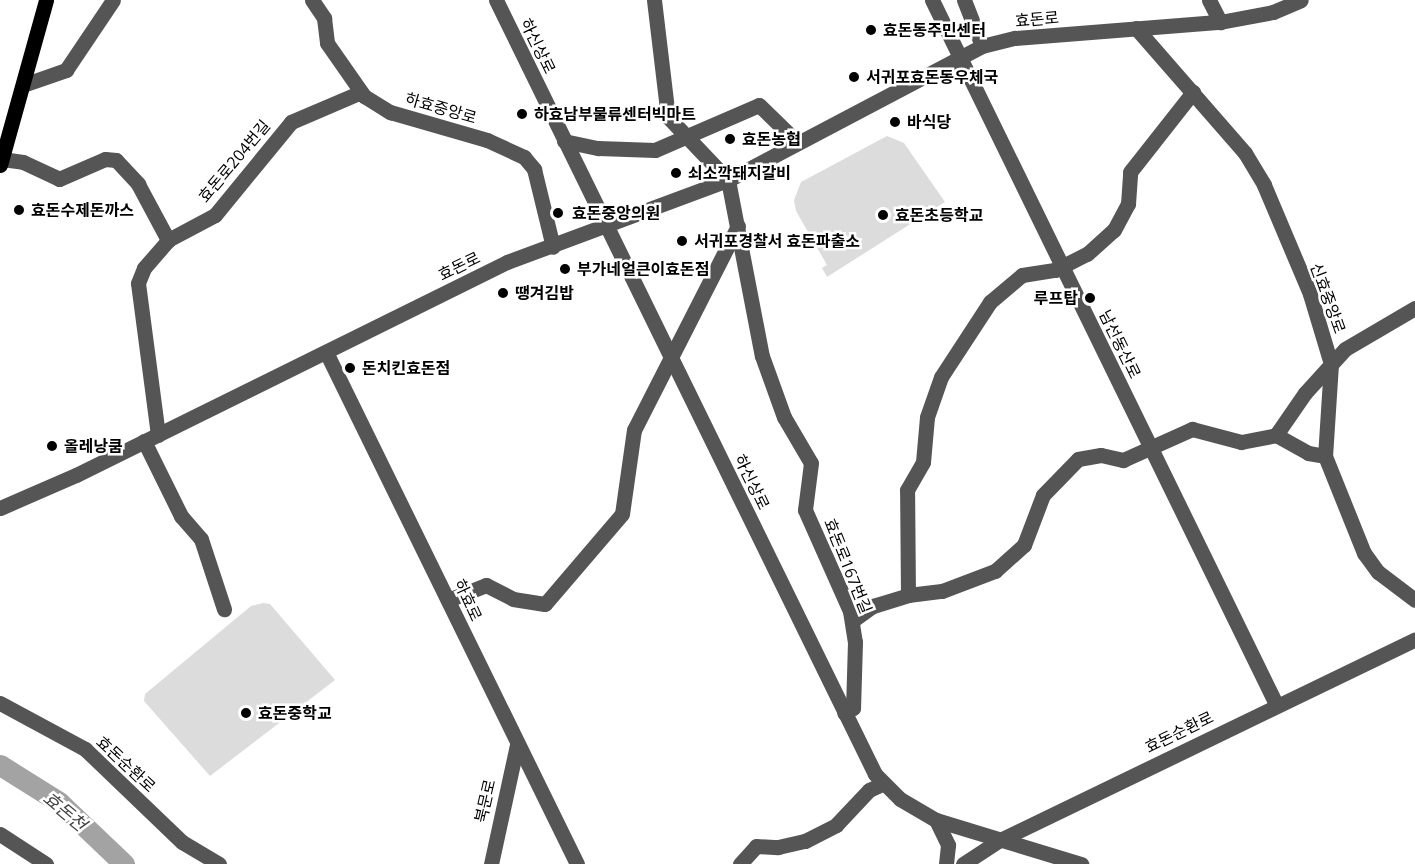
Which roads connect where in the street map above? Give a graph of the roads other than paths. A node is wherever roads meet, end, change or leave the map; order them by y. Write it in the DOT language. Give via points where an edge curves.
graph roads {
  1 [pos="45,0"];
  2 [pos="113,0"];
  3 [pos="312,0"];
  4 [pos="495,0"];
  5 [pos="654,0"];
  6 [pos="932,0"];
  7 [pos="964,0"];
  8 [pos="1209,0"];
  9 [pos="1301,0"];
  10 [pos="1220,22"];
  11 [pos="1136,28"];
  12 [pos="982,46"];
  13 [pos="961,57"];
  14 [pos="23,85"];
  15 [pos="361,92"];
  16 [pos="1193,92"];
  17 [pos="688,139"];
  18 [pos="564,141"];
  19 [pos="797,142"];
  20 [pos="2,153"];
  21 [pos="728,180"];
  22 [pos="738,226"];
  23 [pos="607,227"];
  24 [pos="168,240"];
  25 [pos="553,247"];
  26 [pos="1063,266"];
  27 [pos="1415,308"];
  28 [pos="326,352"];
  29 [pos="671,357"];
  30 [pos="1331,364"];
  31 [pos="1276,435"];
  32 [pos="151,438"];
  33 [pos="1150,450"];
  34 [pos="1325,456"];
  35 [pos="0,508"];
  36 [pos="908,595"];
  37 [pos="448,600"];
  38 [pos="1415,600"];
  39 [pos="224,609"];
  40 [pos="852,621"];
  41 [pos="1415,639"];
  42 [pos="0,703"];
  43 [pos="1276,704"];
  44 [pos="844,713"];
  45 [pos="517,745"];
  46 [pos="882,784"];
  47 [pos="936,820"];
  48 [pos="0,834"];
  49 [pos="998,841"];
  50 [pos="46,864"];
  51 [pos="219,864"];
  52 [pos="491,864"];
  53 [pos="577,864"];
  54 [pos="740,864"];
  55 [pos="946,864"];
  56 [pos="963,864"];
  57 [pos="1081,864"];
  1 -- 14 [label="main road"];
  2 -- 14 [label="street" via="66,70"];
  3 -- 15 [label="street, 하효중앙로" via="324,18 327,43"];
  4 -- 18 [label="street, 하신상로"];
  5 -- 17 [label="street" via="668,117"];
  6 -- 13 [label="street, 남선동산로"];
  7 -- 12 [label="street"];
  8 -- 10 [label="street"];
  9 -- 10 [label="street, 효돈로" via="1273,12"];
  10 -- 11 [label="street, 효돈로"];
  11 -- 12 [label="street, 효돈로" via="1015,38"];
  11 -- 16 [label="street, 신효중앙로"];
  12 -- 13 [label="street, 효돈로"];
  13 -- 19 [label="street, 효돈로"];
  13 -- 26 [label="street, 남선동산로"];
  14 -- 20 [label="main road"];
  15 -- 24 [label="street, 효돈로204번길" via="291,122 215,215"];
  15 -- 25 [label="street, 하효중앙로" via="390,112 487,140 524,157 534,169"];
  16 -- 26 [label="street" via="1130,172 1128,204 1114,230 1087,254"];
  16 -- 30 [label="street, 신효중앙로" via="1245,153 1264,185 1310,294"];
  17 -- 18 [label="street" via="655,150 597,148"];
  17 -- 19 [label="street" via="759,105"];
  17 -- 21 [label="street"];
  18 -- 23 [label="street, 하신상로"];
  19 -- 21 [label="street, 효돈로"];
  20 -- 24 [label="street" via="59,179 105,159 116,160 138,184"];
  21 -- 22 [label="street, 효돈로167번길"];
  21 -- 23 [label="street, 효돈로"];
  22 -- 29 [label="street"];
  22 -- 40 [label="street, 효돈로167번길" via="762,356 784,417 811,463 805,510"];
  23 -- 25 [label="street, 효돈로"];
  23 -- 29 [label="street, 하신상로"];
  24 -- 32 [label="street, 효돈로204번길" via="144,268 138,283"];
  25 -- 28 [label="street, 효돈로" via="507,262"];
  26 -- 33 [label="street, 남선동산로"];
  26 -- 36 [label="street" via="1022,276 990,302 941,377 927,417 923,462 907,490"];
  27 -- 30 [label="street" via="1370,332"];
  28 -- 32 [label="street, 효돈로"];
  28 -- 37 [label="street, 하효로"];
  29 -- 37 [label="street" via="634,430 622,514 545,604 513,599 486,585"];
  29 -- 44 [label="street, 하신상로"];
  30 -- 31 [label="street"];
  30 -- 34 [label="street, 신효중앙로"];
  31 -- 33 [label="street" via="1241,442 1192,429"];
  31 -- 34 [label="street" via="1308,453"];
  32 -- 35 [label="street, 효돈로"];
  32 -- 39 [label="street" via="181,516 201,539"];
  33 -- 36 [label="street" via="1123,460 1101,455 1078,459 1043,495 1024,545 994,571 942,591"];
  33 -- 43 [label="street, 남선동산로"];
  34 -- 38 [label="street, 신효중앙로" via="1364,553 1378,572"];
  36 -- 40 [label="street" via="873,606"];
  37 -- 45 [label="street, 하효로"];
  40 -- 44 [label="street, 효돈로167번길" via="853,708"];
  41 -- 43 [label="street, 효돈순환로"];
  42 -- 51 [label="street, 효돈순환로" via="85,749 182,842"];
  43 -- 49 [label="street, 효돈순환로"];
  44 -- 46 [label="street, 하신상로"];
  45 -- 52 [label="street, 북문로"];
  45 -- 53 [label="street, 하효로"];
  46 -- 47 [label="street, 하신상로"];
  46 -- 54 [label="street" via="869,790 836,825 805,840 778,847 756,846"];
  47 -- 49 [label="street, 하신상로"];
  47 -- 55 [label="street" via="948,845"];
  48 -- 50 [label="street"];
  49 -- 56 [label="street, 효돈순환로"];
  49 -- 57 [label="street, 하신상로"];
}
